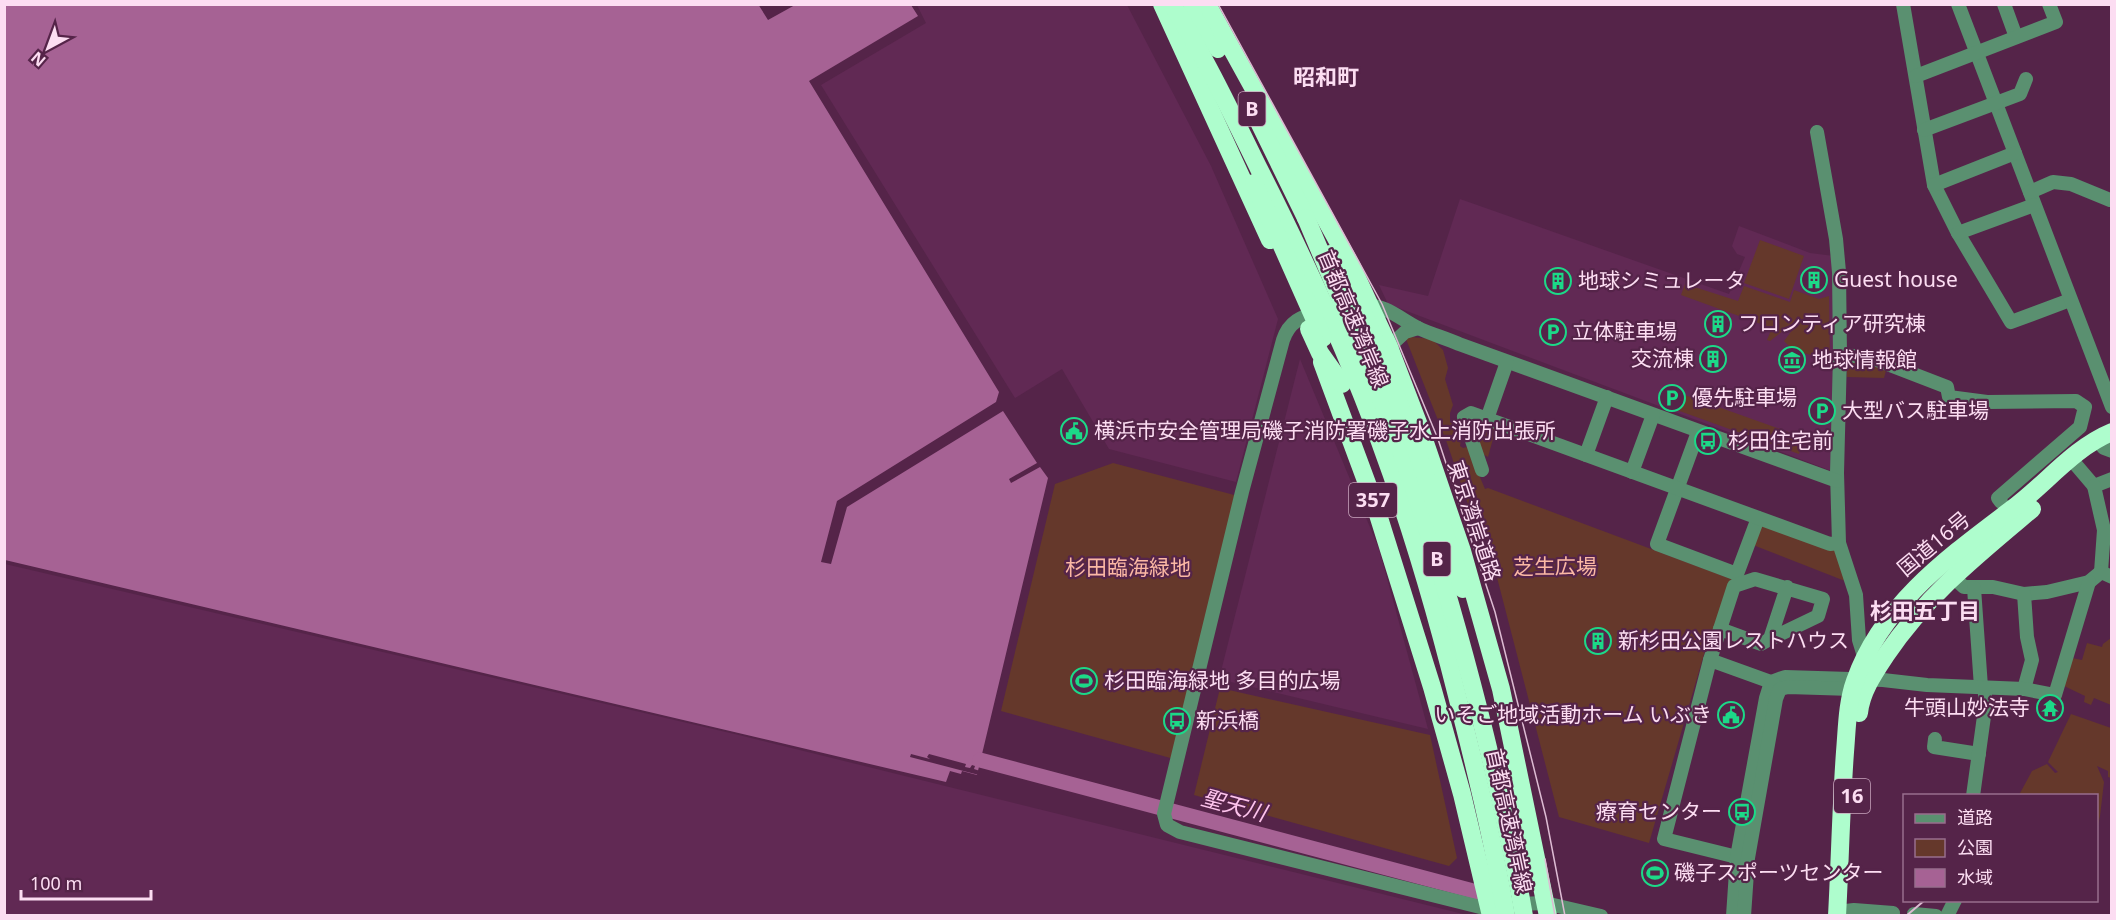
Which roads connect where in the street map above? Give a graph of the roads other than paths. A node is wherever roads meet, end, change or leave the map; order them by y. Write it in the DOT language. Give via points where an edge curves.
graph roads {
  1 [pos="1164,4"];
  2 [pos="1172,4"];
  3 [pos="1192,4"];
  4 [pos="1207,4"];
  5 [pos="1903,4"];
  6 [pos="1958,4"];
  7 [pos="2004,4"];
  8 [pos="2049,4"];
  9 [pos="2016,37"];
  10 [pos="1976,52"];
  11 [pos="1916,76"];
  12 [pos="2026,79"];
  13 [pos="1996,104"];
  14 [pos="1924,130"];
  15 [pos="1817,132"];
  16 [pos="2015,153"];
  17 [pos="1934,185"];
  18 [pos="2032,199"];
  19 [pos="2110,200"];
  20 [pos="1306,218"];
  21 [pos="1958,233"];
  22 [pos="2070,300"];
  23 [pos="1370,305"];
  24 [pos="1305,315"];
  25 [pos="1418,328"];
  26 [pos="1389,347"];
  27 [pos="1840,355"];
  28 [pos="1507,362"];
  29 [pos="1607,397"];
  30 [pos="2112,407"];
  31 [pos="1653,415"];
  32 [pos="1487,419"];
  33 [pos="1698,432"];
  34 [pos="2107,441"];
  35 [pos="1586,455"];
  36 [pos="2075,464"];
  37 [pos="1482,470"];
  38 [pos="1632,472"];
  39 [pos="2112,479"];
  40 [pos="1837,480"];
  41 [pos="2094,486"];
  42 [pos="1677,489"];
  43 [pos="2001,502"];
  44 [pos="1758,518"];
  45 [pos="2108,527"];
  46 [pos="1839,543"];
  47 [pos="2106,575"];
  48 [pos="1953,577"];
  49 [pos="2089,582"];
  50 [pos="1787,587"];
  51 [pos="1974,588"];
  52 [pos="2024,594"];
  53 [pos="1719,629"];
  54 [pos="1770,639"];
  55 [pos="1865,659"];
  56 [pos="1710,660"];
  57 [pos="1860,682"];
  58 [pos="1775,685"];
  59 [pos="1432,687"];
  60 [pos="1983,687"];
  61 [pos="2024,689"];
  62 [pos="1935,738"];
  63 [pos="1979,754"];
  64 [pos="1514,755"];
  65 [pos="1973,794"];
  66 [pos="1737,857"];
  67 [pos="1536,861"];
  68 [pos="1547,909"];
  69 [pos="1577,909"];
  70 [pos="1496,913"];
  71 [pos="1841,913"];
  72 [pos="1893,913"];
  73 [pos="1914,914"];
  74 [pos="1514,915"];
  75 [pos="1524,915"];
  76 [pos="1601,915"];
  77 [pos="1733,915"];
  78 [pos="1744,915"];
  79 [pos="1936,915"];
  1 -- 24 [label="highway, 357"];
  1 -- 59 [label="highway, 357, bridge" via="1275,231 1342,384 1395,530 1427,635"];
  2 -- 70 [label="highway, 首都高速湾岸線 / B, bridge" via="1276,201 1319,293 1380,442 1449,664 1494,852"];
  3 -- 20 [label="highway, 首都高速湾岸線 / B" via="1256,117"];
  4 -- 23 [label="highway, 東京湾岸道路"];
  5 -- 11 [label="street"];
  6 -- 10 [label="street"];
  7 -- 9 [label="street"];
  8 -- 9 [label="street" via="2055,22"];
  9 -- 10 [label="street"];
  10 -- 11 [label="street"];
  10 -- 13 [label="street"];
  11 -- 14 [label="street"];
  12 -- 13 [label="street" via="2020,94"];
  13 -- 14 [label="street"];
  13 -- 16 [label="street"];
  14 -- 17 [label="street"];
  15 -- 27 [label="street" via="1836,239"];
  16 -- 17 [label="street"];
  16 -- 18 [label="street"];
  17 -- 21 [label="street"];
  18 -- 19 [label="street" via="2053,182 2072,184"];
  18 -- 21 [label="street"];
  18 -- 22 [label="street"];
  20 -- 64 [label="highway, B, bridge" via="1344,274 1383,361 1420,459"];
  20 -- 75 [label="highway, 首都高速湾岸線 / B, bridge" via="1395,434 1434,548 1492,763"];
  21 -- 22 [label="street" via="2010,322"];
  22 -- 30 [label="street"];
  23 -- 24 [label="street"];
  23 -- 25 [label="street"];
  23 -- 26 [label="highway, 東京湾岸道路"];
  24 -- 59 [label="highway, 357" via="1375,505"];
  24 -- 70 [label="street" via="1289,326 1282,340 1167,796 1167,825 1180,832"];
  25 -- 26 [label="street" via="1405,332"];
  25 -- 28 [label="street"];
  26 -- 64 [label="highway, 東京湾岸道路" via="1462,551 1501,689"];
  27 -- 40 [label="street"];
  27 -- 43 [label="street" via="1877,360 1947,387 1949,397 1987,402 2076,401 2085,407 2080,427 1998,498"];
  28 -- 29 [label="street"];
  28 -- 32 [label="street"];
  29 -- 31 [label="street"];
  29 -- 35 [label="street"];
  31 -- 33 [label="street"];
  31 -- 38 [label="street"];
  32 -- 35 [label="street"];
  32 -- 37 [label="street" via="1471,413 1464,417"];
  33 -- 40 [label="street"];
  33 -- 42 [label="street"];
  34 -- 36 [label="highway, 国道16号 / 16"];
  35 -- 38 [label="street"];
  36 -- 41 [label="street"];
  36 -- 48 [label="highway, 国道16号 / 16"];
  36 -- 55 [label="highway, 国道16号 / 16" via="1919,584 1887,621"];
  38 -- 42 [label="street"];
  39 -- 41 [label="street"];
  40 -- 46 [label="street"];
  41 -- 45 [label="street"];
  42 -- 44 [label="street"];
  42 -- 44 [label="street" via="1657,544 1737,574"];
  44 -- 46 [label="street" via="1830,544"];
  45 -- 47 [label="street"];
  46 -- 55 [label="street" via="1856,595 1859,640"];
  47 -- 49 [label="street"];
  48 -- 51 [label="street" via="1964,587"];
  48 -- 57 [label="highway, 国道16号 / 16" via="1910,621"];
  49 -- 52 [label="street"];
  49 -- 61 [label="street" via="2055,695"];
  50 -- 53 [label="street" via="1755,579 1734,586"];
  50 -- 54 [label="street"];
  50 -- 54 [label="street" via="1823,599 1818,616"];
  51 -- 52 [label="street" via="1993,587"];
  51 -- 60 [label="street"];
  52 -- 61 [label="street" via="2032,660"];
  53 -- 54 [label="street" via="1761,644"];
  53 -- 56 [label="street"];
  55 -- 57 [label="highway, 国道16号 / 16"];
  56 -- 58 [label="street"];
  56 -- 66 [label="street" via="1664,839"];
  57 -- 58 [label="street"];
  57 -- 60 [label="street"];
  57 -- 71 [label="highway, 国道16号 / 16" via="1842,794"];
  58 -- 66 [label="street" via="1766,698"];
  58 -- 78 [label="street" via="1776,699 1748,858"];
  59 -- 70 [label="highway, 357"];
  60 -- 61 [label="street"];
  60 -- 63 [label="street" via="1985,709"];
  62 -- 63 [label="street" via="1934,747"];
  63 -- 65 [label="street"];
  64 -- 67 [label="highway, 東京湾岸道路"];
  66 -- 77 [label="street"];
  67 -- 68 [label="highway, 東京湾岸道路"];
  67 -- 69 [label="street" via="1555,895"];
  68 -- 69 [label="street"];
  68 -- 70 [label="street" via="1517,904"];
  69 -- 76 [label="street"];
  70 -- 74 [label="street"];
  71 -- 72 [label="street"];
  73 -- 79 [label="street"];
}
